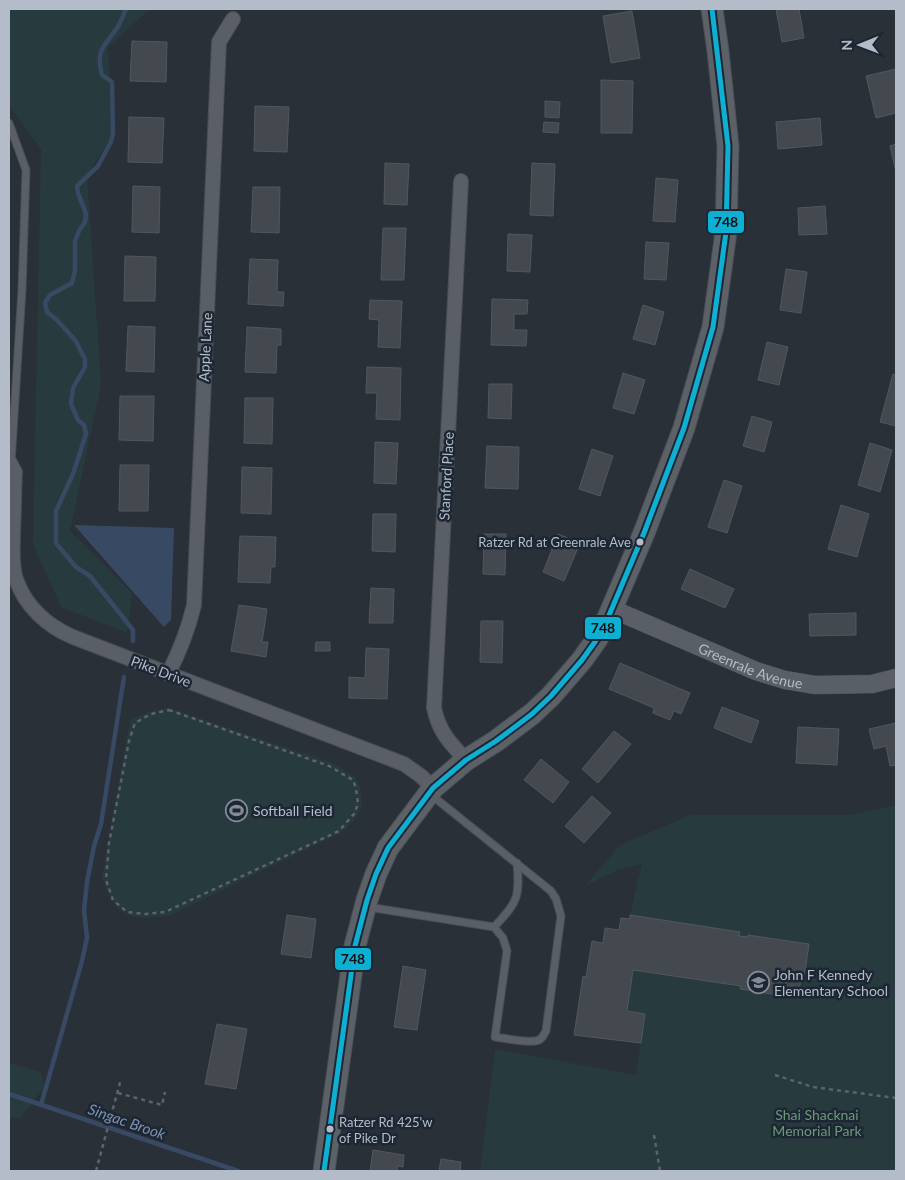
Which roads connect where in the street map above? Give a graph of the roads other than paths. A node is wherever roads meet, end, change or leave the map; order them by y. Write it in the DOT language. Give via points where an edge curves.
graph roads {
  1 [pos="712,9"];
  2 [pos="233,20"];
  3 [pos="9,123"];
  4 [pos="461,181"];
  5 [pos="10,462"];
  6 [pos="612,609"];
  7 [pos="168,674"];
  8 [pos="896,678"];
  9 [pos="466,760"];
  10 [pos="431,790"];
  11 [pos="517,863"];
  12 [pos="365,907"];
  13 [pos="494,927"];
  14 [pos="324,1170"];
  1 -- 6 [label="main road" via="728,146 726,232 713,328 684,428"];
  2 -- 7 [label="street, Apple Lane" via="219,42 194,605 189,630"];
  3 -- 5 [label="lane" via="26,170 22,290"];
  4 -- 9 [label="street, Stanford Place" via="434,708 443,735"];
  5 -- 7 [label="street, Pike Drive" via="15,472 12,560 15,578 33,610 66,634"];
  6 -- 8 [label="street, Greenrale Avenue" via="756,671 785,680 815,685 872,684"];
  6 -- 9 [label="main road" via="597,639 551,696 532,714"];
  7 -- 10 [label="street, Pike Drive" via="404,764 421,776"];
  9 -- 10 [label="main road"];
  10 -- 11 [label="lane"];
  10 -- 12 [label="main road" via="388,848"];
  11 -- 13 [label="lane" via="518,895 510,911"];
  11 -- 13 [label="lane" via="551,891 561,916 546,1030 539,1040 495,1037 507,951 503,938"];
  12 -- 13 [label="lane"];
  12 -- 14 [label="main road" via="355,946"];
}
